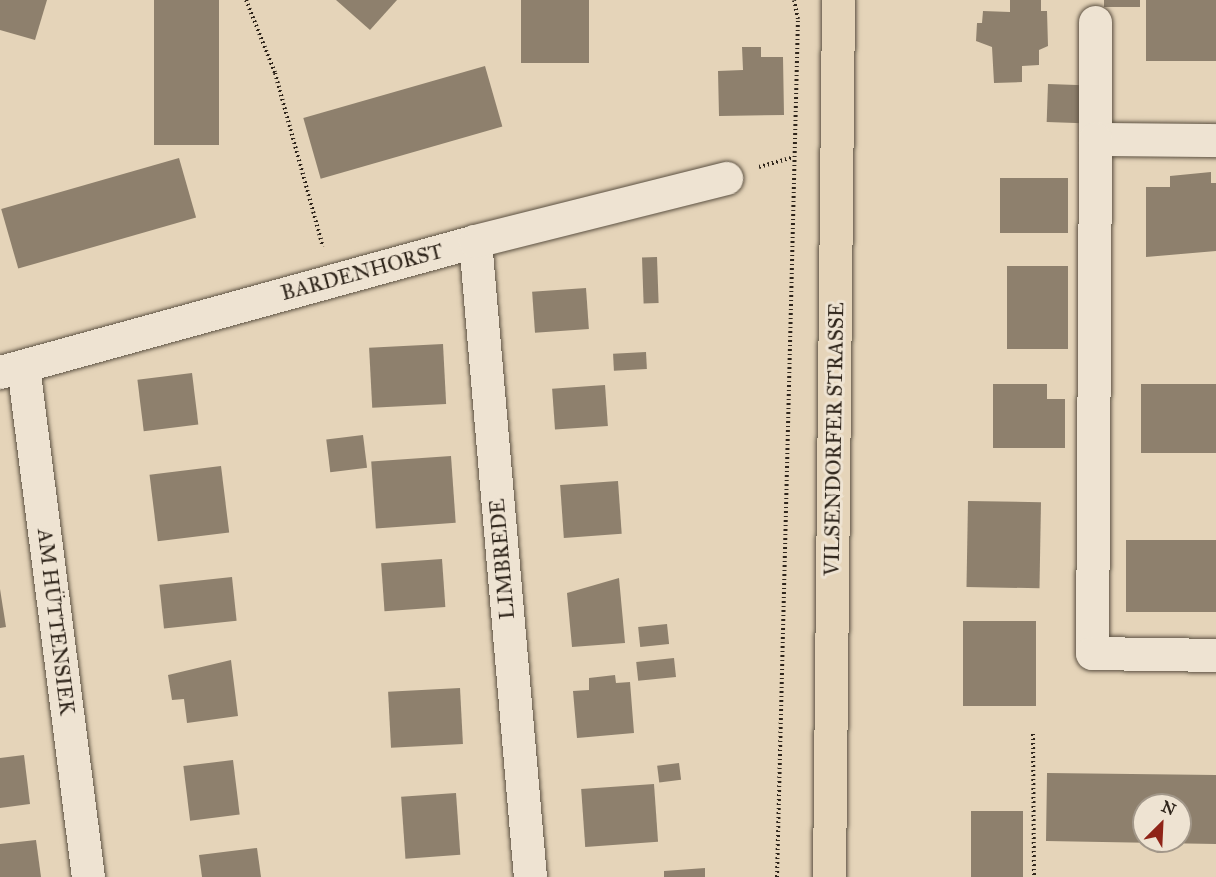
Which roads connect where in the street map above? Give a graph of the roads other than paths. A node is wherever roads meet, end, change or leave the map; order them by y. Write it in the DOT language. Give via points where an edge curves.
graph roads {
  1 [pos="837,0"];
  2 [pos="1095,22"];
  3 [pos="1095,139"];
  4 [pos="1216,140"];
  5 [pos="726,178"];
  6 [pos="475,241"];
  7 [pos="12,369"];
  8 [pos="1216,655"];
  9 [pos="88,877"];
  10 [pos="530,877"];
  11 [pos="829,877"];
  1 -- 11 [label="main road, VILSENDORFER STRASSE"];
  2 -- 3 [label="street"];
  3 -- 4 [label="street"];
  3 -- 8 [label="street" via="1092,653"];
  5 -- 6 [label="street, BARDENHORST"];
  6 -- 7 [label="street, BARDENHORST"];
  6 -- 10 [label="street, LIMBREDE"];
  7 -- 9 [label="street, AM HÜTTENSIEK"];
}
